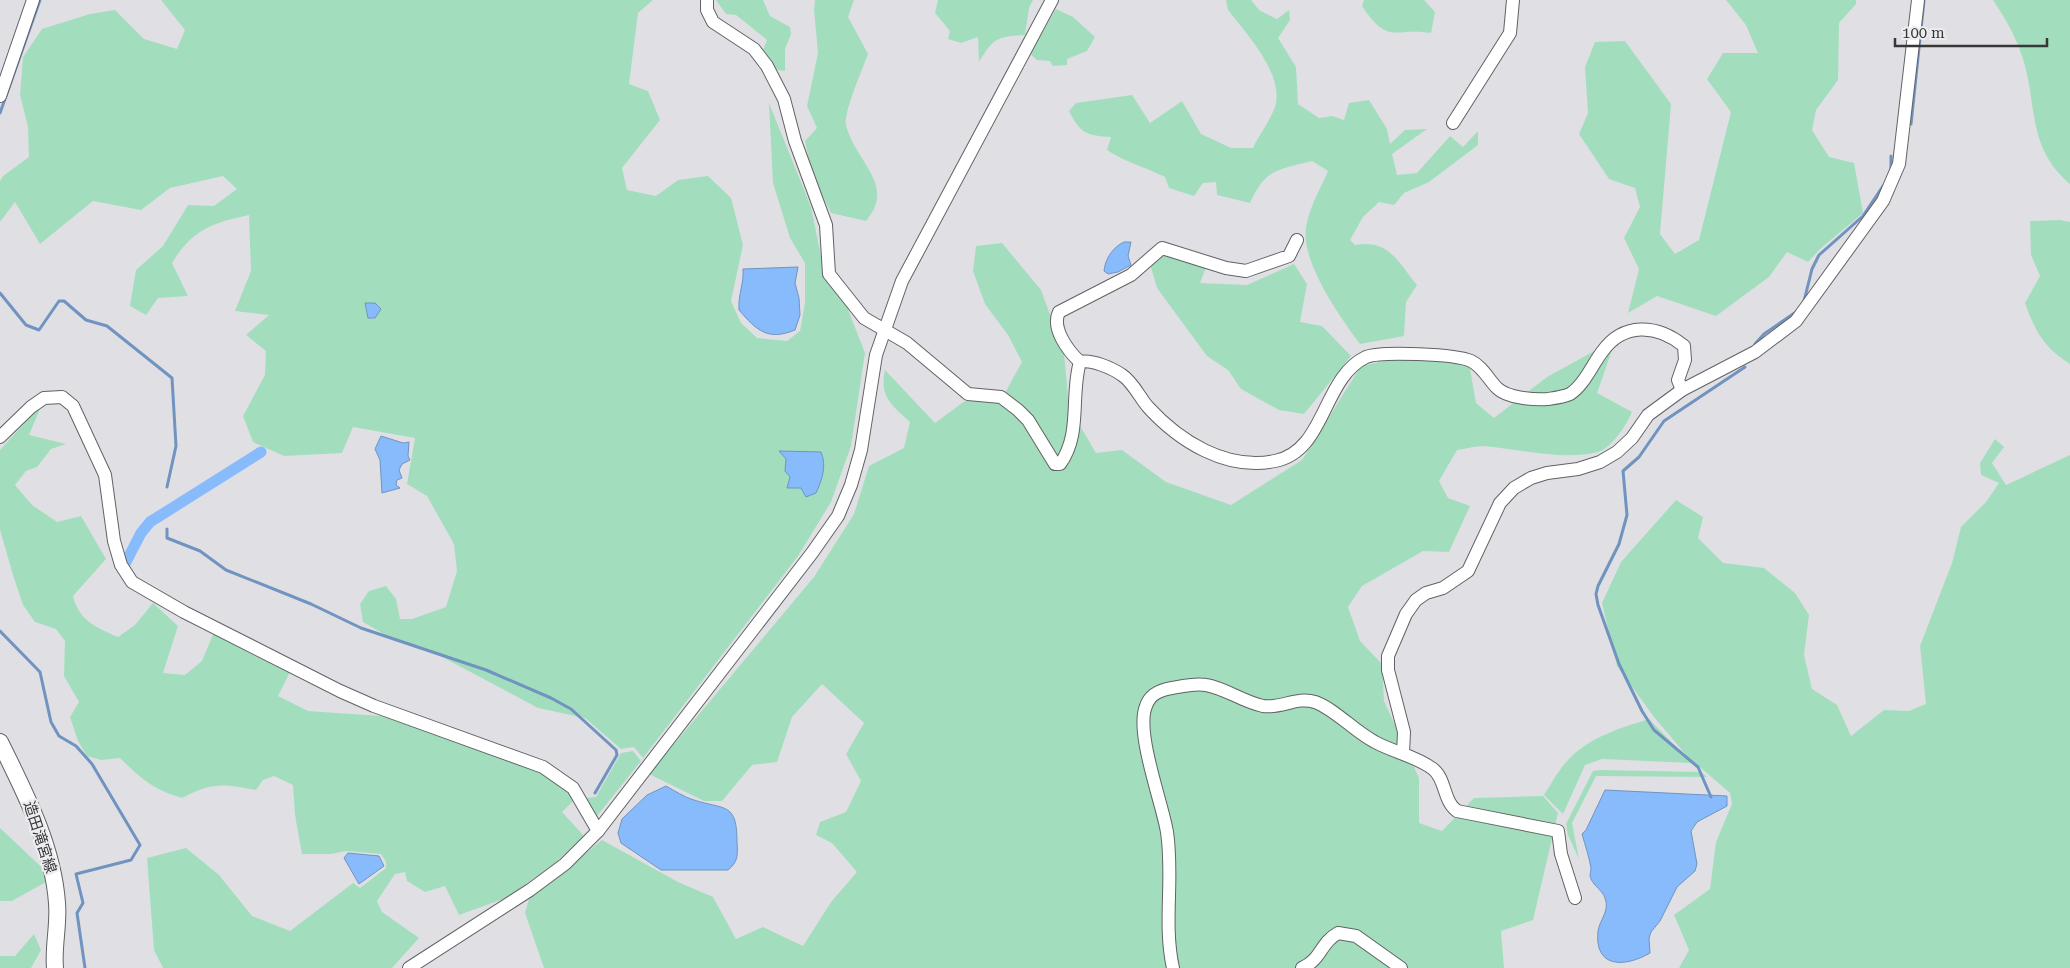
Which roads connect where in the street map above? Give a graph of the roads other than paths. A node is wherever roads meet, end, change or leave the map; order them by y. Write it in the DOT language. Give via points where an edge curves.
graph roads {
  1 [pos="33,0"];
  2 [pos="707,0"];
  3 [pos="1052,0"];
  4 [pos="1514,0"];
  5 [pos="1918,0"];
  6 [pos="0,96"];
  7 [pos="1453,123"];
  8 [pos="1297,240"];
  9 [pos="884,331"];
  10 [pos="1080,362"];
  11 [pos="1682,390"];
  12 [pos="0,437"];
  13 [pos="0,742"];
  14 [pos="1404,753"];
  15 [pos="598,831"];
  16 [pos="1575,898"];
  17 [pos="55,968"];
  18 [pos="409,968"];
  19 [pos="1173,968"];
  20 [pos="1302,968"];
  21 [pos="1401,968"];
  1 -- 6 [label="street"];
  2 -- 9 [label="street" via="707,10 713,22 754,49 768,66 784,99 795,141 826,225 829,274 864,318"];
  3 -- 9 [label="street" via="902,281"];
  4 -- 7 [label="street" via="1510,32"];
  5 -- 11 [label="street" via="1899,164 1883,201 1796,321 1755,352"];
  8 -- 10 [label="street" via="1289,256 1246,271 1162,248 1131,275 1059,312 1057,325 1069,351"];
  9 -- 10 [label="street" via="907,343 968,394 1000,396 1028,420 1056,464 1060,464 1071,443"];
  9 -- 15 [label="street" via="876,355 861,450 838,516"];
  10 -- 11 [label="street" via="1087,360 1123,375 1165,425 1182,438 1211,454 1258,463 1276,461 1304,447 1341,380 1352,366 1368,356 1414,353 1464,358 1473,362 1498,390 1508,395 1544,399 1570,393 1585,379 1603,350 1616,337 1644,328 1674,338 1684,346 1685,360 1678,380"];
  11 -- 14 [label="street" via="1648,415 1632,438 1617,452 1600,462 1547,473 1514,488 1492,516 1468,571 1443,588 1416,600 1406,614 1388,656 1388,670 1404,732"];
  12 -- 15 [label="street" via="44,398 62,397 73,406 105,475 114,542 121,565 132,582 340,691 543,767 574,788"];
  13 -- 17 [label="main road, 造田滝宮線" via="25,793 48,853 57,904"];
  14 -- 16 [label="street" via="1434,770 1448,802 1457,811 1558,831 1561,854"];
  14 -- 19 [label="street" via="1375,742 1316,702 1303,700 1263,706 1206,685 1161,690 1152,696 1145,706 1144,735 1167,833 1171,889 1167,927"];
  15 -- 18 [label="street" via="565,864 537,885"];
  20 -- 21 [label="street" via="1317,959 1324,943 1338,933 1356,936"];
}
